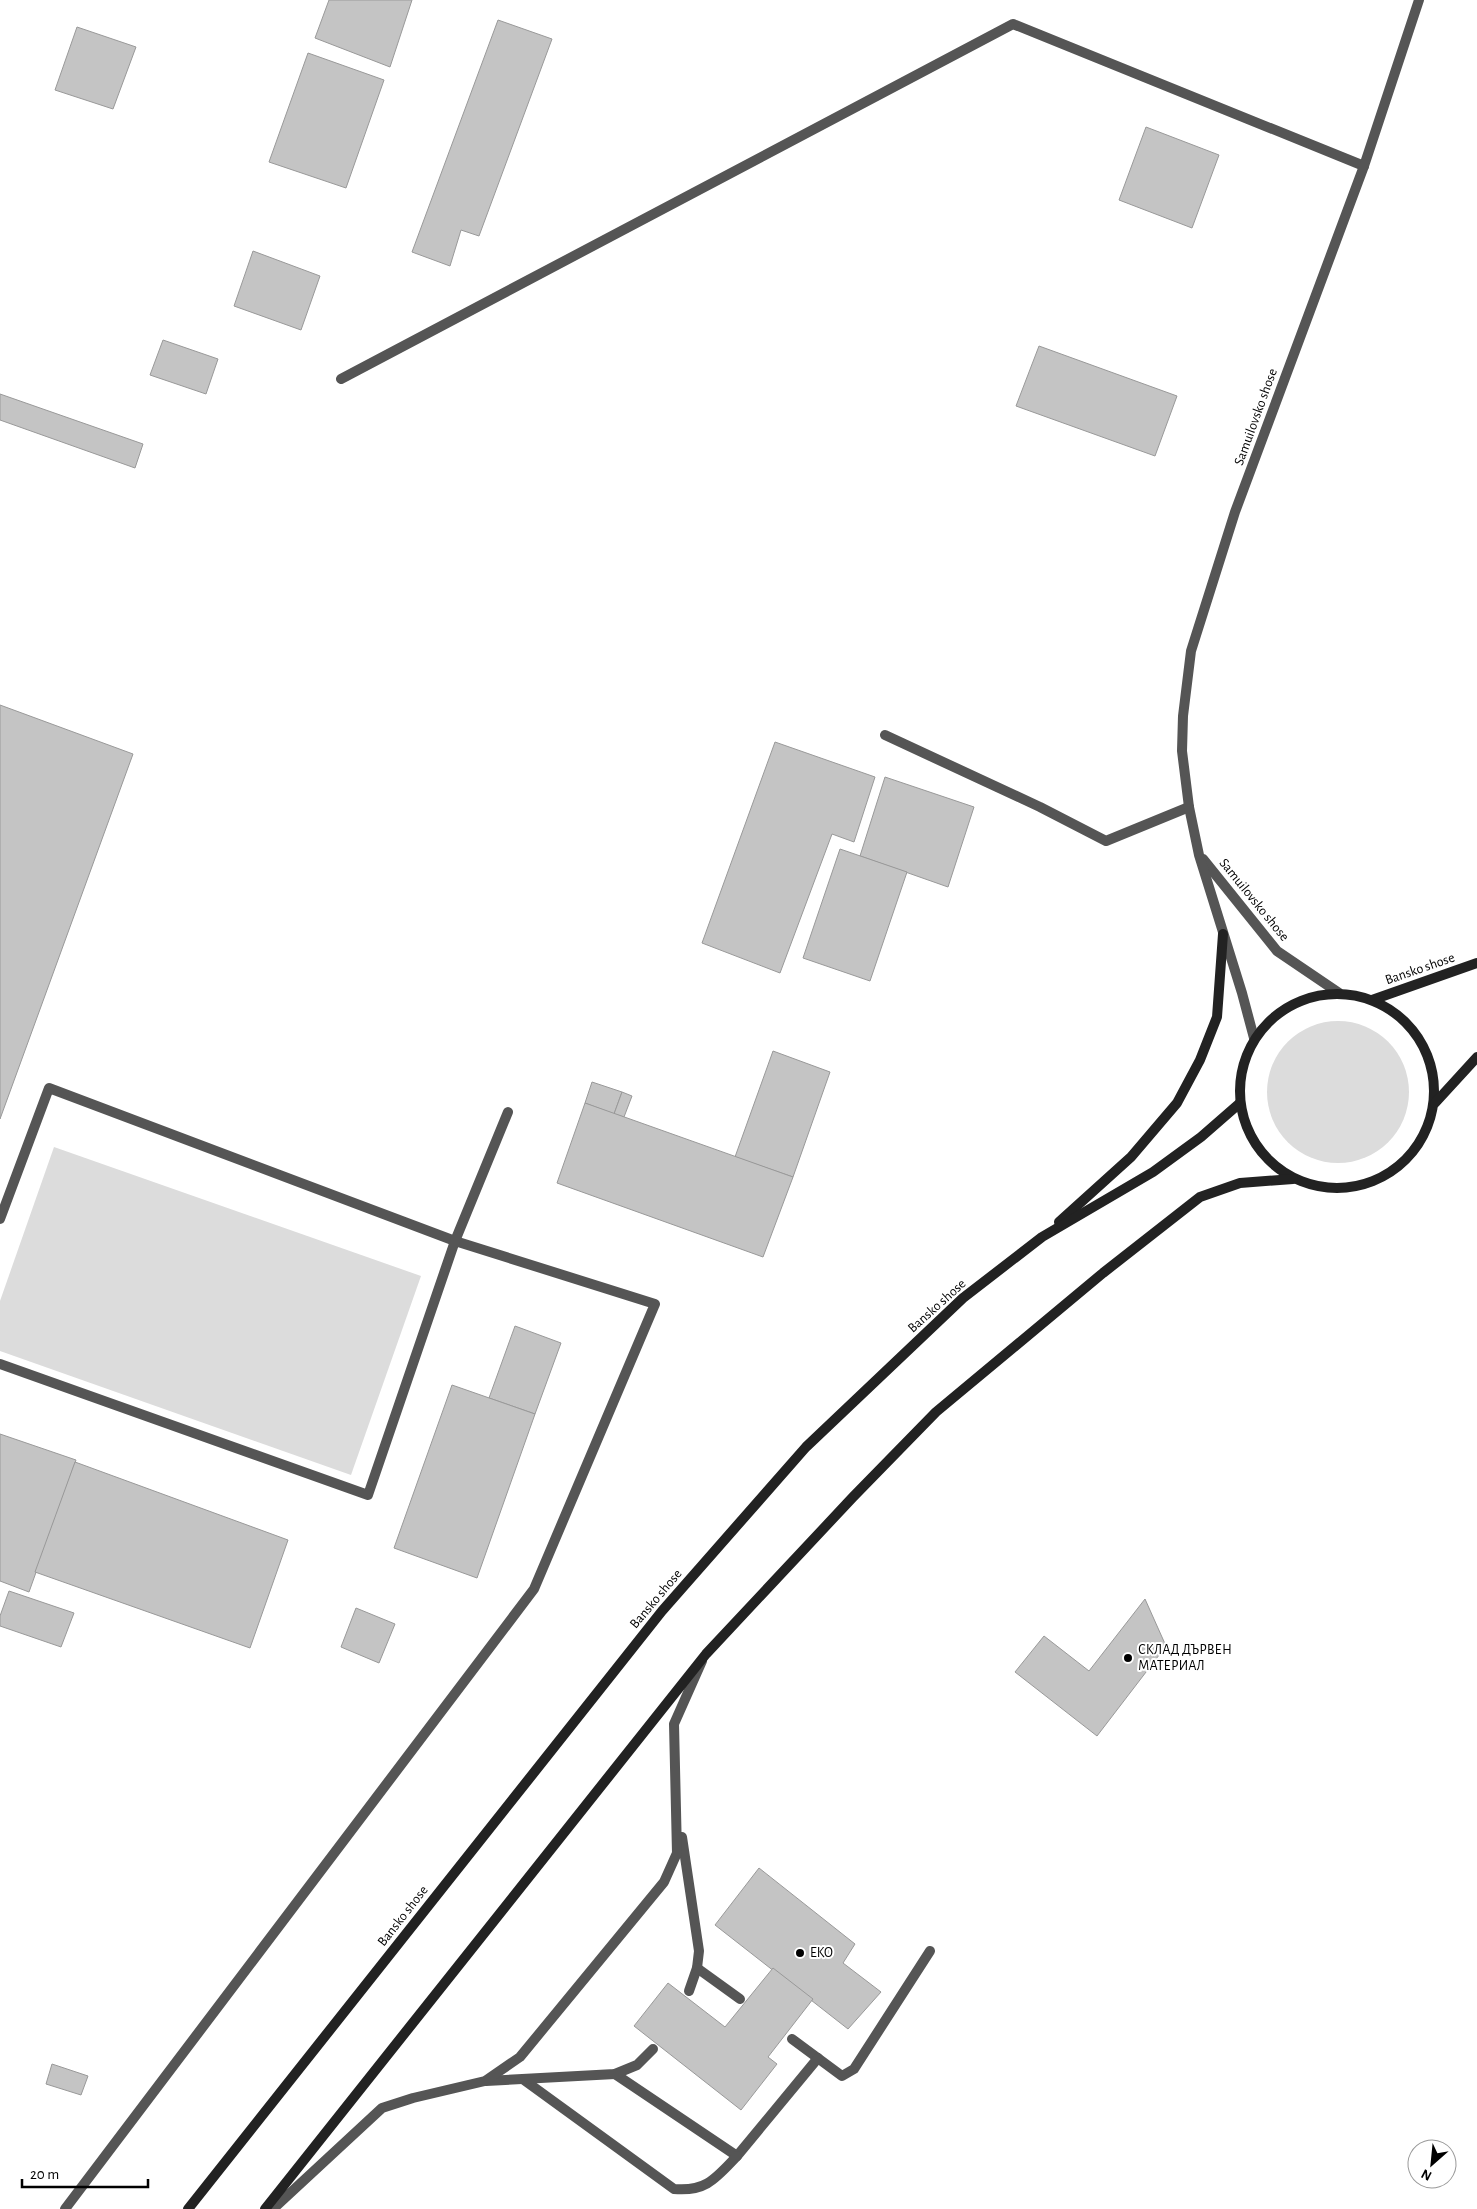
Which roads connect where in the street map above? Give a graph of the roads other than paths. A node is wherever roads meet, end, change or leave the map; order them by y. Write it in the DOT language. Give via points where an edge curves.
graph roads {
  1 [pos="1420,0"];
  2 [pos="1364,166"];
  3 [pos="341,379"];
  4 [pos="886,735"];
  5 [pos="1189,807"];
  6 [pos="1199,854"];
  7 [pos="1223,934"];
  8 [pos="1477,963"];
  9 [pos="1339,993"];
  10 [pos="1372,1000"];
  11 [pos="1254,1038"];
  12 [pos="1477,1058"];
  13 [pos="1240,1103"];
  14 [pos="1435,1103"];
  15 [pos="508,1112"];
  16 [pos="1293,1179"];
  17 [pos="0,1219"];
  18 [pos="1042,1237"];
  19 [pos="455,1241"];
  20 [pos="0,1364"];
  21 [pos="706,1654"];
  22 [pos="676,1804"];
  23 [pos="930,1951"];
  24 [pos="697,1968"];
  25 [pos="690,1991"];
  26 [pos="740,1999"];
  27 [pos="792,2039"];
  28 [pos="653,2049"];
  29 [pos="818,2058"];
  30 [pos="615,2074"];
  31 [pos="524,2080"];
  32 [pos="485,2081"];
  33 [pos="737,2156"];
  34 [pos="65,2209"];
  35 [pos="188,2209"];
  36 [pos="265,2209"];
  37 [pos="273,2209"];
  1 -- 2 [label="street, Samuilovsko shose"];
  2 -- 3 [label="street" via="1013,24"];
  2 -- 5 [label="street, Samuilovsko shose" via="1235,512 1191,651 1182,751"];
  4 -- 5 [label="street" via="1106,840"];
  5 -- 6 [label="street, Samuilovsko shose"];
  6 -- 7 [label="street, Samuilovsko shose"];
  6 -- 9 [label="street, Samuilovsko shose" via="1277,951"];
  7 -- 11 [label="street, Samuilovsko shose"];
  7 -- 18 [label="main road" via="1217,1017 1200,1060 1177,1103 1130,1157"];
  8 -- 10 [label="main road, Bansko shose"];
  9 -- 10 [label="main road"];
  9 -- 11 [label="main road" via="1306,998 1276,1014"];
  10 -- 14 [label="main road" via="1401,1017 1422,1043 1433,1072"];
  11 -- 13 [label="main road" via="1241,1070"];
  12 -- 14 [label="main road"];
  13 -- 16 [label="main road" via="1249,1136 1268,1160"];
  13 -- 18 [label="main road, Bansko shose" via="1153,1172"];
  14 -- 16 [label="main road" via="1426,1133 1409,1159 1384,1178 1354,1188 1323,1188"];
  15 -- 19 [label="street"];
  16 -- 21 [label="main road" via="1240,1183 1200,1197 1103,1273 936,1412"];
  17 -- 19 [label="street" via="49,1088"];
  18 -- 35 [label="main road, Bansko shose" via="963,1298 806,1447 669,1604"];
  19 -- 20 [label="street" via="368,1495"];
  19 -- 34 [label="street" via="655,1304 534,1589"];
  21 -- 22 [label="street" via="674,1724"];
  21 -- 36 [label="main road"];
  22 -- 24 [label="street" via="699,1951"];
  22 -- 32 [label="street" via="677,1853 664,1882 520,2057"];
  23 -- 29 [label="street" via="854,2069 842,2076"];
  24 -- 25 [label="street"];
  24 -- 26 [label="street"];
  27 -- 29 [label="street"];
  28 -- 30 [label="street" via="637,2065"];
  29 -- 33 [label="street"];
  30 -- 31 [label="street"];
  30 -- 33 [label="street"];
  31 -- 32 [label="street"];
  31 -- 33 [label="street" via="674,2189 692,2191 715,2179"];
  32 -- 37 [label="street" via="382,2108"];
}
